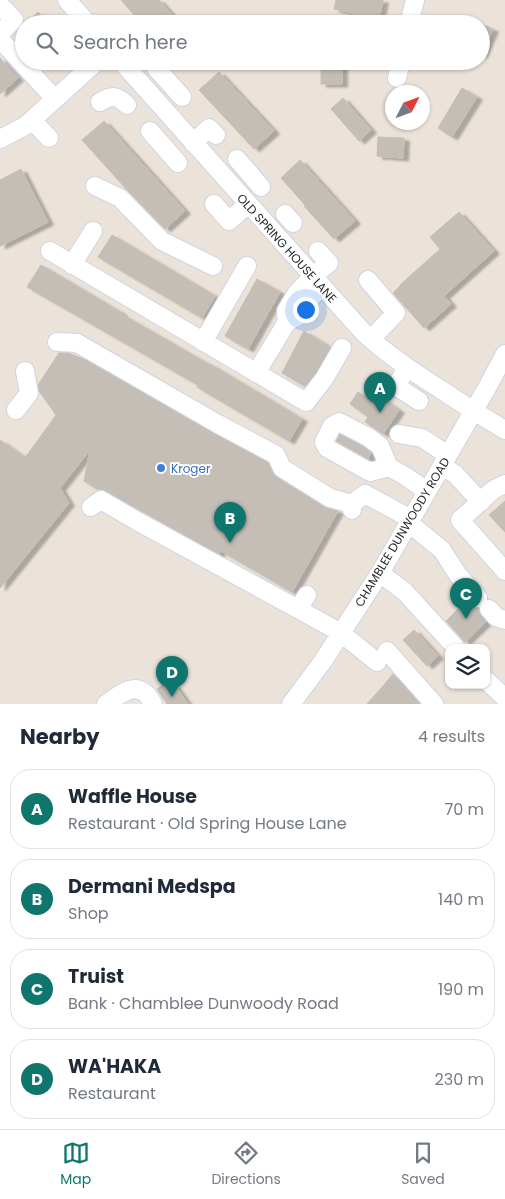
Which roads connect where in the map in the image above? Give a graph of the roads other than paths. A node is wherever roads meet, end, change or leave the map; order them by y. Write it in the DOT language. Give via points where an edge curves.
graph roads {
  1 [pos="415,0"];
  2 [pos="73,2"];
  3 [pos="0,5"];
  4 [pos="82,15"];
  5 [pos="411,15"];
  6 [pos="0,33"];
  7 [pos="0,39"];
  8 [pos="15,56"];
  9 [pos="28,70"];
  10 [pos="87,70"];
  11 [pos="129,70"];
  12 [pos="158,70"];
  13 [pos="182,98"];
  14 [pos="54,99"];
  15 [pos="100,102"];
  16 [pos="127,105"];
  17 [pos="32,120"];
  18 [pos="209,128"];
  19 [pos="150,131"];
  20 [pos="49,138"];
  21 [pos="0,139"];
  22 [pos="193,142"];
  23 [pos="237,159"];
  24 [pos="178,163"];
  25 [pos="95,186"];
  26 [pos="261,187"];
  27 [pos="214,204"];
  28 [pos="248,204"];
  29 [pos="94,231"];
  30 [pos="318,251"];
  31 [pos="50,252"];
  32 [pos="72,265"];
  33 [pos="213,266"];
  34 [pos="247,266"];
  35 [pos="368,280"];
  36 [pos="317,281"];
  37 [pos="371,339"];
  38 [pos="57,342"];
  39 [pos="203,342"];
  40 [pos="342,348"];
  41 [pos="505,354"];
  42 [pos="407,368"];
  43 [pos="25,371"];
  44 [pos="256,373"];
  45 [pos="419,401"];
  46 [pos="16,410"];
  47 [pos="473,411"];
  48 [pos="505,430"];
  49 [pos="399,434"];
  50 [pos="445,461"];
  51 [pos="389,467"];
  52 [pos="427,491"];
  53 [pos="493,492"];
  54 [pos="90,508"];
  55 [pos="467,514"];
  56 [pos="410,521"];
  57 [pos="505,557"];
  58 [pos="505,570"];
  59 [pos="380,573"];
  60 [pos="505,620"];
  61 [pos="341,633"];
  62 [pos="452,644"];
  63 [pos="490,684"];
  64 [pos="505,698"];
  65 [pos="106,704"];
  66 [pos="153,704"];
  67 [pos="291,704"];
  68 [pos="434,704"];
  1 -- 5 [label="street"];
  2 -- 4 [label="street"];
  3 -- 6 [label="street" via="14,20"];
  7 -- 8 [label="street"];
  9 -- 14 [label="street"];
  10 -- 14 [label="street"];
  11 -- 22 [label="street, OLD SPRING HOUSE LANE"];
  12 -- 13 [label="street"];
  14 -- 17 [label="street"];
  15 -- 16 [label="street" via="118,97"];
  17 -- 20 [label="street"];
  17 -- 21 [label="street"];
  18 -- 22 [label="street"];
  19 -- 24 [label="street"];
  22 -- 28 [label="street, OLD SPRING HOUSE LANE"];
  23 -- 26 [label="street" via="253,171"];
  25 -- 33 [label="street" via="120,198 162,241"];
  27 -- 28 [label="street" via="235,227"];
  28 -- 36 [label="street, OLD SPRING HOUSE LANE"];
  29 -- 32 [label="street"];
  30 -- 36 [label="street" via="329,263"];
  31 -- 32 [label="street"];
  32 -- 39 [label="street"];
  34 -- 39 [label="street"];
  35 -- 37 [label="street" via="396,313"];
  36 -- 37 [label="street, OLD SPRING HOUSE LANE"];
  36 -- 44 [label="street" via="296,294 286,311 287,322"];
  37 -- 42 [label="street, OLD SPRING HOUSE LANE"];
  38 -- 56 [label="street" via="77,342 276,455 282,468 330,498 352,507 364,494"];
  39 -- 44 [label="street"];
  40 -- 44 [label="street" via="306,402"];
  41 -- 47 [label="street, CHAMBLEE DUNWOODY ROAD"];
  42 -- 45 [label="street" via="396,386"];
  42 -- 47 [label="street, OLD SPRING HOUSE LANE"];
  43 -- 46 [label="street" via="29,393"];
  47 -- 48 [label="street, OLD SPRING HOUSE LANE"];
  47 -- 50 [label="street, CHAMBLEE DUNWOODY ROAD"];
  49 -- 50 [label="street" via="422,438"];
  50 -- 52 [label="street, CHAMBLEE DUNWOODY ROAD"];
  50 -- 53 [label="street" via="456,474"];
  51 -- 52 [label="street"];
  52 -- 56 [label="street, CHAMBLEE DUNWOODY ROAD"];
  53 -- 55 [label="street"];
  54 -- 61 [label="street" via="101,500 137,521 303,602"];
  55 -- 57 [label="street"];
  55 -- 58 [label="street" via="460,520"];
  56 -- 59 [label="street, CHAMBLEE DUNWOODY ROAD"];
  56 -- 60 [label="street" via="442,550 458,575 496,617"];
  59 -- 61 [label="street, CHAMBLEE DUNWOODY ROAD"];
  59 -- 62 [label="street" via="405,592"];
  61 -- 67 [label="street, CHAMBLEE DUNWOODY ROAD"];
  61 -- 68 [label="street" via="382,656"];
  63 -- 64 [label="street"];
  65 -- 66 [label="street" via="133,689 147,694"];
}
